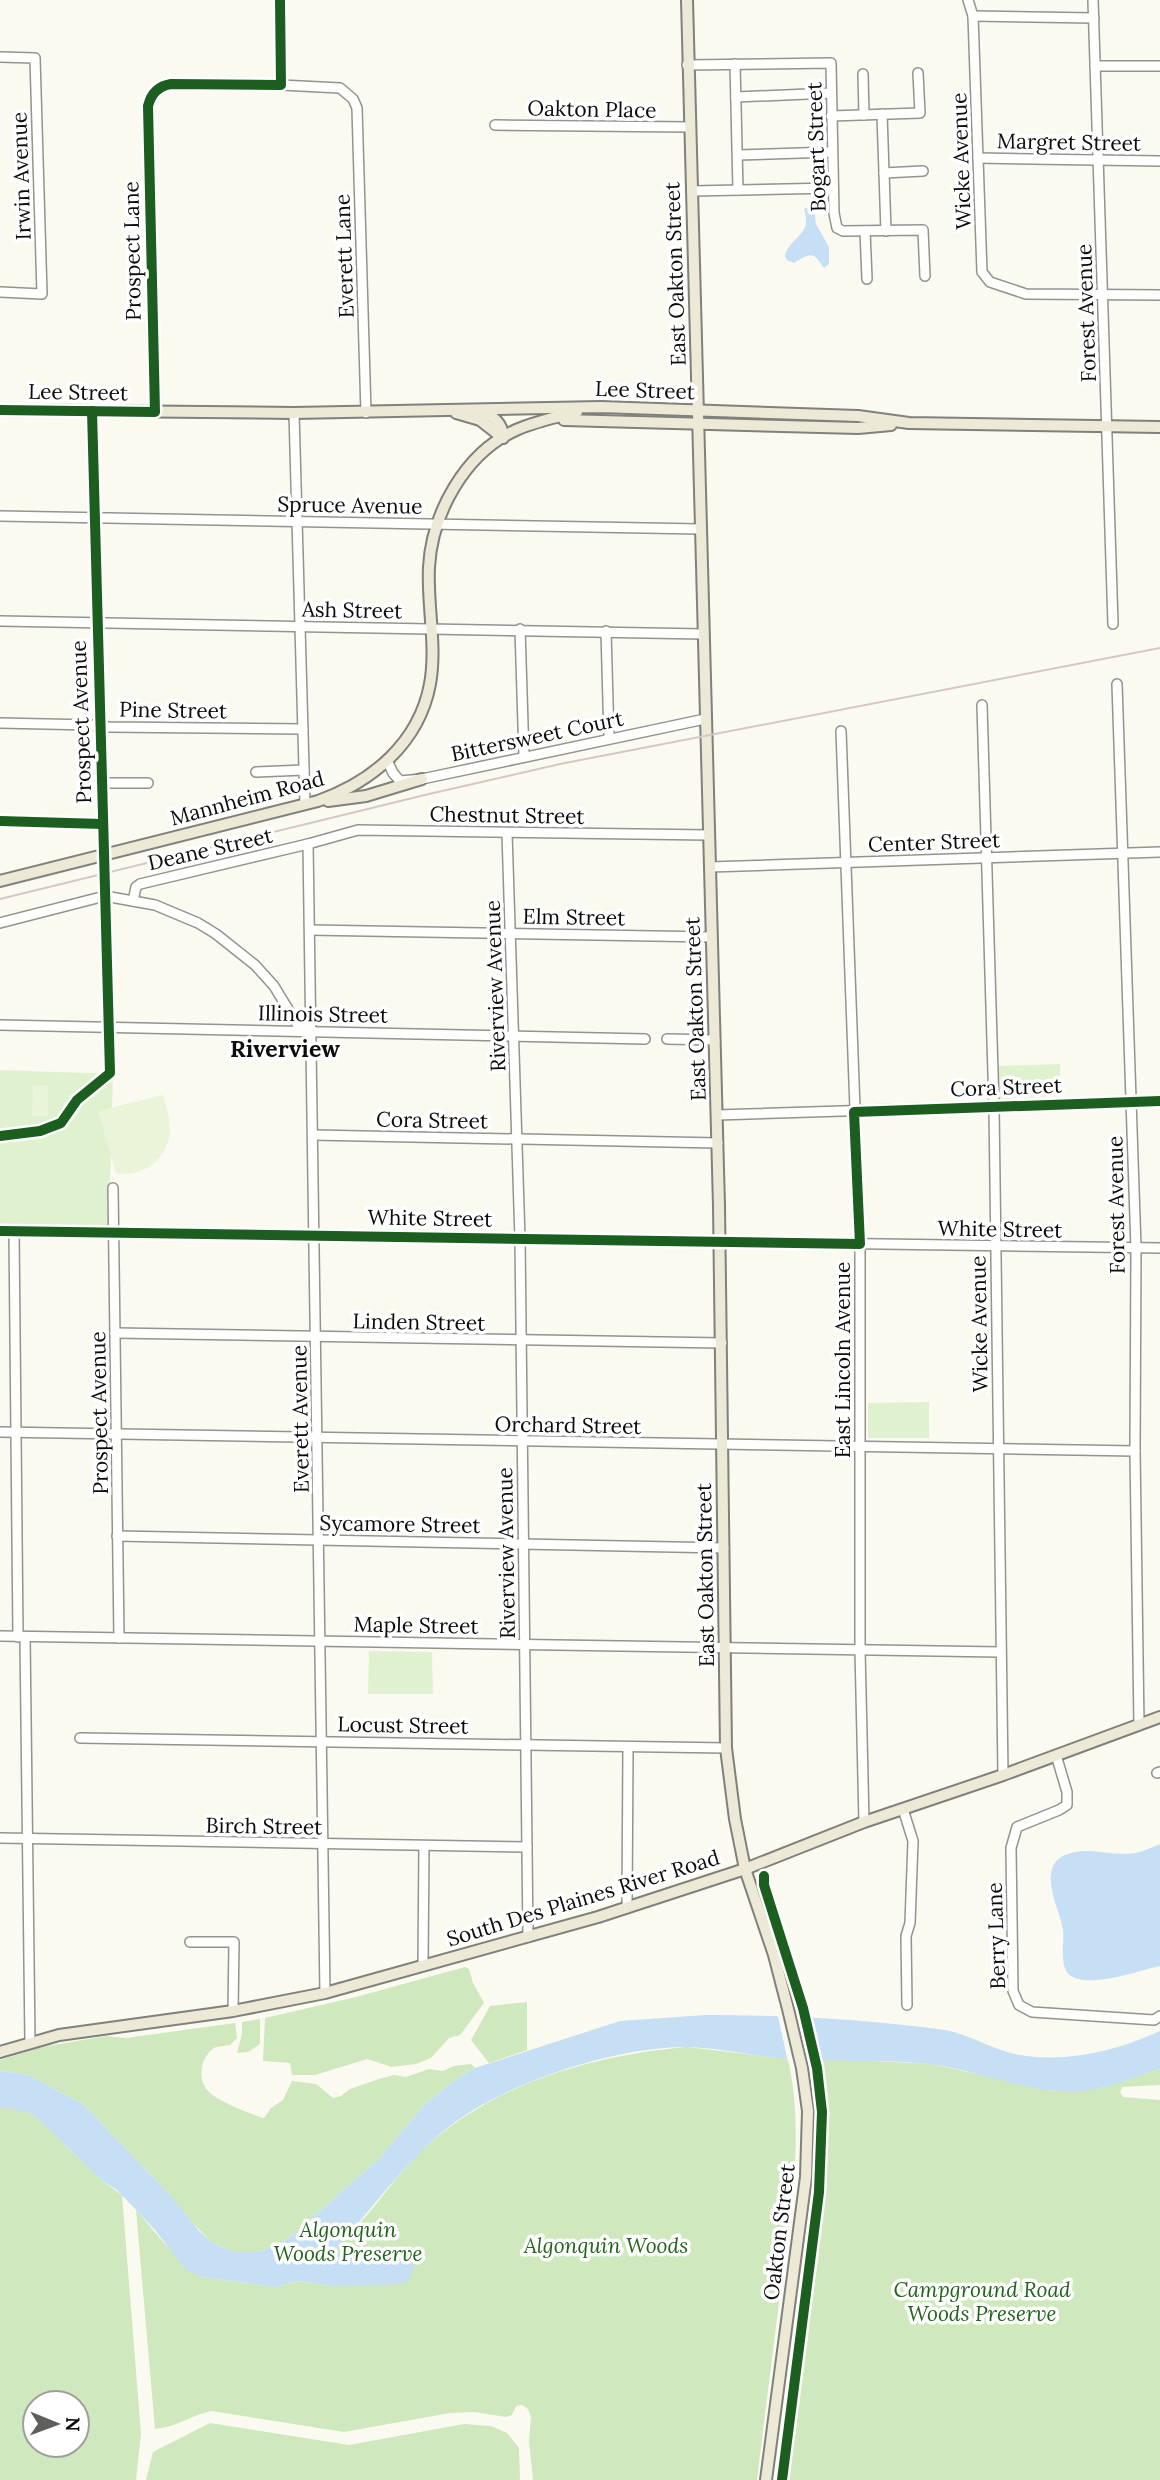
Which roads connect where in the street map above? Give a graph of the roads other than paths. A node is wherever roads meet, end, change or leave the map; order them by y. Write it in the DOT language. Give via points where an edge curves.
graph roads {
  1 [pos="280,0"];
  2 [pos="687,0"];
  3 [pos="968,0"];
  4 [pos="1093,0"];
  5 [pos="973,16"];
  6 [pos="1094,18"];
  7 [pos="0,57"];
  8 [pos="735,64"];
  9 [pos="687,65"];
  10 [pos="1095,65"];
  11 [pos="1160,66"];
  12 [pos="918,73"];
  13 [pos="863,74"];
  14 [pos="281,85"];
  15 [pos="831,93"];
  16 [pos="736,97"];
  17 [pos="882,114"];
  18 [pos="864,115"];
  19 [pos="831,116"];
  20 [pos="495,125"];
  21 [pos="690,127"];
  22 [pos="832,152"];
  23 [pos="737,155"];
  24 [pos="978,158"];
  25 [pos="1099,160"];
  26 [pos="1160,161"];
  27 [pos="923,171"];
  28 [pos="884,173"];
  29 [pos="833,188"];
  30 [pos="738,190"];
  31 [pos="692,191"];
  32 [pos="865,231"];
  33 [pos="886,231"];
  34 [pos="925,276"];
  35 [pos="867,279"];
  36 [pos="0,292"];
  37 [pos="1103,294"];
  38 [pos="1160,295"];
  39 [pos="601,407"];
  40 [pos="472,408"];
  41 [pos="0,410"];
  42 [pos="92,411"];
  43 [pos="450,411"];
  44 [pos="698,411"];
  45 [pos="155,412"];
  46 [pos="294,413"];
  47 [pos="366,413"];
  48 [pos="544,420"];
  49 [pos="909,423"];
  50 [pos="698,424"];
  51 [pos="1108,426"];
  52 [pos="1160,427"];
  53 [pos="503,438"];
  54 [pos="0,516"];
  55 [pos="95,519"];
  56 [pos="297,521"];
  57 [pos="437,524"];
  58 [pos="700,529"];
  59 [pos="0,621"];
  60 [pos="98,623"];
  61 [pos="1113,624"];
  62 [pos="300,626"];
  63 [pos="431,629"];
  64 [pos="520,629"];
  65 [pos="606,631"];
  66 [pos="703,634"];
  67 [pos="1117,684"];
  68 [pos="982,705"];
  69 [pos="705,719"];
  70 [pos="0,723"];
  71 [pos="101,726"];
  72 [pos="303,729"];
  73 [pos="841,731"];
  74 [pos="609,738"];
  75 [pos="524,757"];
  76 [pos="387,760"];
  77 [pos="304,770"];
  78 [pos="256,772"];
  79 [pos="422,779"];
  80 [pos="102,783"];
  81 [pos="148,783"];
  82 [pos="318,802"];
  83 [pos="305,804"];
  84 [pos="0,821"];
  85 [pos="103,824"];
  86 [pos="507,832"];
  87 [pos="709,835"];
  88 [pos="308,844"];
  89 [pos="1160,852"];
  90 [pos="1122,853"];
  91 [pos="104,855"];
  92 [pos="985,858"];
  93 [pos="847,863"];
  94 [pos="710,867"];
  95 [pos="0,881"];
  96 [pos="105,896"];
  97 [pos="133,901"];
  98 [pos="0,923"];
  99 [pos="310,930"];
  100 [pos="511,933"];
  101 [pos="711,937"];
  102 [pos="0,1024"];
  103 [pos="109,1027"];
  104 [pos="312,1031"];
  105 [pos="514,1035"];
  106 [pos="645,1039"];
  107 [pos="667,1039"];
  108 [pos="715,1040"];
  109 [pos="110,1073"];
  110 [pos="1160,1101"];
  111 [pos="1131,1102"];
  112 [pos="994,1107"];
  113 [pos="854,1112"];
  114 [pos="717,1115"];
  115 [pos="313,1135"];
  116 [pos="517,1139"];
  117 [pos="718,1143"];
  118 [pos="113,1188"];
  119 [pos="0,1231"];
  120 [pos="14,1231"];
  121 [pos="113,1233"];
  122 [pos="315,1236"];
  123 [pos="520,1239"];
  124 [pos="720,1242"];
  125 [pos="860,1244"];
  126 [pos="996,1246"];
  127 [pos="1136,1248"];
  128 [pos="1160,1248"];
  129 [pos="115,1334"];
  130 [pos="316,1338"];
  131 [pos="521,1341"];
  132 [pos="722,1343"];
  133 [pos="0,1432"];
  134 [pos="15,1433"];
  135 [pos="116,1434"];
  136 [pos="317,1438"];
  137 [pos="523,1442"];
  138 [pos="723,1446"];
  139 [pos="860,1447"];
  140 [pos="998,1448"];
  141 [pos="1135,1451"];
  142 [pos="117,1536"];
  143 [pos="319,1540"];
  144 [pos="524,1544"];
  145 [pos="724,1548"];
  146 [pos="0,1636"];
  147 [pos="21,1637"];
  148 [pos="119,1638"];
  149 [pos="320,1642"];
  150 [pos="524,1645"];
  151 [pos="725,1648"];
  152 [pos="860,1650"];
  153 [pos="1000,1652"];
  154 [pos="1160,1717"];
  155 [pos="1139,1725"];
  156 [pos="80,1738"];
  157 [pos="321,1741"];
  158 [pos="526,1745"];
  159 [pos="628,1748"];
  160 [pos="726,1748"];
  161 [pos="1056,1755"];
  162 [pos="1003,1775"];
  163 [pos="903,1809"];
  164 [pos="864,1822"];
  165 [pos="0,1838"];
  166 [pos="27,1839"];
  167 [pos="323,1845"];
  168 [pos="424,1846"];
  169 [pos="527,1847"];
  170 [pos="745,1869"];
  171 [pos="627,1908"];
  172 [pos="528,1937"];
  173 [pos="190,1942"];
  174 [pos="424,1966"];
  175 [pos="325,1993"];
  176 [pos="907,2005"];
  177 [pos="788,2009"];
  178 [pos="233,2011"];
  179 [pos="1160,2016"];
  180 [pos="30,2042"];
  181 [pos="0,2052"];
  182 [pos="767,2480"];
  1 -- 14 [label="street"];
  2 -- 9 [label="main road, East Oakton Street"];
  3 -- 5 [label="street, Wicke Avenue"];
  4 -- 6 [label="street, Forest Avenue"];
  5 -- 6 [label="street"];
  5 -- 24 [label="street, Wicke Avenue"];
  6 -- 10 [label="street, Forest Avenue"];
  7 -- 36 [label="street, Irwin Avenue" via="35,58 42,294"];
  8 -- 9 [label="street"];
  8 -- 15 [label="street, Bogart Street" via="831,63"];
  8 -- 16 [label="street"];
  9 -- 21 [label="main road, East Oakton Street"];
  10 -- 11 [label="street"];
  10 -- 25 [label="street, Forest Avenue"];
  12 -- 17 [label="street" via="920,113"];
  13 -- 18 [label="street"];
  14 -- 45 [label="street, Prospect Lane" via="171,84 150,97"];
  14 -- 47 [label="street, Everett Lane" via="340,88 354,99 357,108"];
  15 -- 16 [label="street"];
  15 -- 19 [label="street, Bogart Street"];
  16 -- 23 [label="street"];
  17 -- 18 [label="street"];
  17 -- 28 [label="street"];
  18 -- 19 [label="street"];
  19 -- 22 [label="street, Bogart Street"];
  20 -- 21 [label="street, Oakton Place"];
  21 -- 31 [label="main road, East Oakton Street"];
  22 -- 23 [label="street"];
  22 -- 29 [label="street, Bogart Street"];
  23 -- 30 [label="street"];
  24 -- 25 [label="street, Margret Street"];
  24 -- 37 [label="street, Wicke Avenue" via="982,271 989,282 1026,294"];
  25 -- 26 [label="street, Margret Street"];
  25 -- 37 [label="street, Forest Avenue"];
  27 -- 28 [label="street"];
  28 -- 33 [label="street"];
  29 -- 30 [label="street"];
  29 -- 32 [label="street, Bogart Street" via="837,228"];
  30 -- 31 [label="street"];
  31 -- 44 [label="main road, East Oakton Street"];
  32 -- 33 [label="street, Bogart Street"];
  32 -- 35 [label="street"];
  33 -- 34 [label="street, Bogart Street" via="923,230"];
  37 -- 38 [label="street, Wicke Avenue"];
  37 -- 51 [label="street, Forest Avenue"];
  39 -- 40 [label="main road, Lee Street"];
  39 -- 44 [label="main road, Lee Street"];
  39 -- 48 [label="main road"];
  40 -- 43 [label="main road, Lee Street"];
  40 -- 53 [label="main road" via="494,418 502,427"];
  41 -- 42 [label="main road, Lee Street"];
  42 -- 45 [label="main road, Lee Street"];
  42 -- 55 [label="street, Prospect Avenue"];
  43 -- 47 [label="main road, Lee Street"];
  43 -- 53 [label="main road" via="480,420"];
  44 -- 49 [label="main road, Lee Street" via="858,416"];
  44 -- 50 [label="main road, East Oakton Street"];
  45 -- 46 [label="main road, Lee Street"];
  46 -- 47 [label="main road, Lee Street"];
  46 -- 56 [label="street"];
  48 -- 50 [label="main road, Lee Street"];
  48 -- 53 [label="main road, Mannheim Road"];
  49 -- 50 [label="main road, Lee Street" via="858,428"];
  49 -- 51 [label="main road, Lee Street"];
  50 -- 58 [label="main road, East Oakton Street"];
  51 -- 52 [label="main road, Lee Street"];
  51 -- 61 [label="street, Forest Avenue"];
  53 -- 57 [label="main road, Mannheim Road" via="484,451 449,495"];
  54 -- 55 [label="street, Spruce Avenue"];
  55 -- 56 [label="street, Spruce Avenue"];
  55 -- 60 [label="street, Prospect Avenue"];
  56 -- 57 [label="street, Spruce Avenue"];
  56 -- 62 [label="street"];
  57 -- 58 [label="street, Spruce Avenue"];
  57 -- 63 [label="main road, Mannheim Road" via="429,569"];
  58 -- 66 [label="main road, East Oakton Street"];
  59 -- 60 [label="street, Ash Street"];
  60 -- 62 [label="street, Ash Street"];
  60 -- 71 [label="street, Prospect Avenue"];
  62 -- 63 [label="street, Ash Street"];
  62 -- 72 [label="street"];
  63 -- 64 [label="street, Ash Street"];
  63 -- 76 [label="main road, Mannheim Road" via="432,663 426,696 411,732"];
  64 -- 65 [label="street, Ash Street"];
  64 -- 75 [label="street"];
  65 -- 66 [label="street, Ash Street"];
  65 -- 74 [label="street"];
  66 -- 69 [label="main road, East Oakton Street"];
  67 -- 90 [label="street, Forest Avenue"];
  68 -- 92 [label="street, Wicke Avenue"];
  69 -- 74 [label="street, Bittersweet Court"];
  69 -- 87 [label="main road, East Oakton Street"];
  70 -- 71 [label="street, Pine Street"];
  71 -- 72 [label="street, Pine Street"];
  71 -- 80 [label="street, Prospect Avenue"];
  72 -- 77 [label="street"];
  73 -- 93 [label="street, East Lincoln Avenue"];
  74 -- 75 [label="street, Bittersweet Court"];
  75 -- 79 [label="street, Bittersweet Court"];
  76 -- 79 [label="street, Bittersweet Court" via="400,780"];
  76 -- 82 [label="main road, Mannheim Road" via="355,786"];
  77 -- 78 [label="street"];
  77 -- 83 [label="street"];
  79 -- 82 [label="main road" via="366,796"];
  80 -- 81 [label="street"];
  80 -- 85 [label="street, Prospect Avenue"];
  82 -- 83 [label="main road, Mannheim Road"];
  83 -- 91 [label="main road, Mannheim Road"];
  84 -- 85 [label="street"];
  85 -- 91 [label="street, Prospect Avenue"];
  86 -- 87 [label="street, Chestnut Street"];
  86 -- 88 [label="street, Chestnut Street" via="358,830"];
  86 -- 100 [label="street, Riverview Avenue"];
  87 -- 94 [label="main road, East Oakton Street"];
  88 -- 97 [label="street, Deane Street" via="139,884"];
  88 -- 99 [label="street, Everett Avenue"];
  89 -- 90 [label="street, Center Street"];
  90 -- 92 [label="street, Center Street"];
  90 -- 111 [label="street, Forest Avenue"];
  91 -- 95 [label="main road, Mannheim Road"];
  91 -- 96 [label="street, Prospect Avenue"];
  92 -- 93 [label="street, Center Street"];
  92 -- 112 [label="street, Wicke Avenue"];
  93 -- 94 [label="street, Center Street"];
  93 -- 113 [label="street, East Lincoln Avenue"];
  94 -- 101 [label="main road, East Oakton Street"];
  96 -- 97 [label="street"];
  96 -- 98 [label="street"];
  96 -- 103 [label="street, Prospect Avenue"];
  97 -- 104 [label="street" via="178,914 216,934 274,986 296,1024"];
  99 -- 100 [label="street, Elm Street"];
  99 -- 104 [label="street, Everett Avenue"];
  100 -- 101 [label="street, Elm Street"];
  100 -- 105 [label="street, Riverview Avenue"];
  101 -- 108 [label="main road, East Oakton Street"];
  102 -- 103 [label="street, Illinois Street"];
  103 -- 104 [label="street, Illinois Street"];
  103 -- 109 [label="street, Prospect Avenue"];
  104 -- 105 [label="street, Illinois Street"];
  104 -- 115 [label="street, Everett Avenue"];
  105 -- 106 [label="street, Illinois Street"];
  105 -- 116 [label="street, Riverview Avenue"];
  107 -- 108 [label="street"];
  108 -- 114 [label="main road, East Oakton Street"];
  110 -- 111 [label="street, Cora Street"];
  111 -- 112 [label="street, Cora Street"];
  111 -- 127 [label="street, Forest Avenue"];
  112 -- 113 [label="street, Cora Street"];
  112 -- 126 [label="street, Wicke Avenue"];
  113 -- 114 [label="street, Cora Street"];
  113 -- 125 [label="street, East Lincoln Avenue"];
  114 -- 117 [label="main road, East Oakton Street"];
  115 -- 116 [label="street, Cora Street"];
  115 -- 122 [label="street, Everett Avenue"];
  116 -- 117 [label="street, Cora Street"];
  116 -- 123 [label="street, Riverview Avenue"];
  117 -- 124 [label="main road, East Oakton Street"];
  118 -- 121 [label="street, Prospect Avenue"];
  119 -- 120 [label="street, White Street"];
  120 -- 121 [label="street, White Street"];
  120 -- 134 [label="street"];
  121 -- 122 [label="street, White Street"];
  121 -- 129 [label="street, Prospect Avenue"];
  122 -- 123 [label="street, White Street"];
  122 -- 130 [label="street, Everett Avenue"];
  123 -- 124 [label="street, White Street"];
  123 -- 131 [label="street, Riverview Avenue"];
  124 -- 125 [label="street, White Street"];
  124 -- 132 [label="main road, East Oakton Street"];
  125 -- 126 [label="street, White Street"];
  125 -- 139 [label="street, East Lincoln Avenue"];
  126 -- 127 [label="street, White Street"];
  126 -- 140 [label="street, Wicke Avenue"];
  127 -- 128 [label="street, White Street"];
  127 -- 141 [label="street, Forest Avenue"];
  129 -- 130 [label="street, Linden Street"];
  129 -- 135 [label="street, Prospect Avenue"];
  130 -- 131 [label="street, Linden Street"];
  130 -- 136 [label="street, Everett Avenue"];
  131 -- 132 [label="street, Linden Street"];
  131 -- 137 [label="street, Riverview Avenue"];
  132 -- 138 [label="main road, East Oakton Street"];
  133 -- 134 [label="street, Orchard Street"];
  134 -- 135 [label="street, Orchard Street"];
  134 -- 147 [label="street"];
  135 -- 136 [label="street, Orchard Street"];
  135 -- 142 [label="street, Prospect Avenue"];
  136 -- 137 [label="street, Orchard Street"];
  136 -- 143 [label="street, Everett Avenue"];
  137 -- 138 [label="street, Orchard Street"];
  137 -- 144 [label="street, Riverview Avenue"];
  138 -- 139 [label="street, Orchard Street"];
  138 -- 145 [label="main road, East Oakton Street"];
  139 -- 140 [label="street, Orchard Street"];
  139 -- 152 [label="street, East Lincoln Avenue"];
  140 -- 141 [label="street, Orchard Street"];
  140 -- 153 [label="street, Wicke Avenue"];
  141 -- 155 [label="street, Forest Avenue"];
  142 -- 143 [label="street, Sycamore Street"];
  142 -- 148 [label="street, Prospect Avenue"];
  143 -- 144 [label="street, Sycamore Street"];
  143 -- 149 [label="street, Everett Avenue"];
  144 -- 145 [label="street, Sycamore Street"];
  144 -- 150 [label="street, Riverview Avenue"];
  145 -- 151 [label="main road, East Oakton Street"];
  146 -- 147 [label="street, Maple Street"];
  147 -- 148 [label="street, Maple Street"];
  147 -- 166 [label="street"];
  148 -- 149 [label="street, Maple Street"];
  149 -- 150 [label="street, Maple Street"];
  149 -- 157 [label="street, Everett Avenue"];
  150 -- 151 [label="street, Maple Street"];
  150 -- 158 [label="street, Riverview Avenue"];
  151 -- 152 [label="street, Maple Street"];
  151 -- 160 [label="main road, East Oakton Street"];
  152 -- 153 [label="street, Maple Street"];
  152 -- 164 [label="street, East Lincoln Avenue"];
  153 -- 162 [label="street, Wicke Avenue"];
  154 -- 155 [label="main road, South Des Plaines River Road"];
  155 -- 161 [label="main road, South Des Plaines River Road"];
  156 -- 157 [label="street, Locust Street"];
  157 -- 158 [label="street, Locust Street"];
  157 -- 167 [label="street, Everett Avenue"];
  158 -- 159 [label="street, Locust Street"];
  158 -- 169 [label="street, Riverview Avenue"];
  159 -- 160 [label="street, Locust Street"];
  159 -- 171 [label="street"];
  160 -- 170 [label="main road, East Oakton Street"];
  161 -- 162 [label="main road, South Des Plaines River Road"];
  161 -- 179 [label="street, Berry Lane" via="1067,1792 1066,1805 1017,1827 1011,1848 1013,1992 1019,2005 1032,2012 1154,2020"];
  162 -- 163 [label="main road, South Des Plaines River Road"];
  163 -- 164 [label="main road, South Des Plaines River Road"];
  163 -- 176 [label="street" via="913,1841 906,1936"];
  164 -- 170 [label="main road, South Des Plaines River Road"];
  165 -- 166 [label="street, Birch Street"];
  166 -- 167 [label="street, Birch Street"];
  166 -- 180 [label="street"];
  167 -- 168 [label="street, Birch Street"];
  167 -- 175 [label="street, Everett Avenue"];
  168 -- 169 [label="street, Birch Street"];
  168 -- 174 [label="street"];
  169 -- 172 [label="street, Riverview Avenue"];
  170 -- 171 [label="main road, South Des Plaines River Road"];
  170 -- 177 [label="main road, East Oakton Street"];
  171 -- 172 [label="main road, South Des Plaines River Road"];
  172 -- 174 [label="main road, South Des Plaines River Road"];
  173 -- 178 [label="street" via="234,1942"];
  174 -- 175 [label="main road, South Des Plaines River Road"];
  175 -- 178 [label="main road, South Des Plaines River Road"];
  177 -- 182 [label="main road, Oakton Street" via="808,2111 806,2177"];
  178 -- 180 [label="main road, South Des Plaines River Road"];
  180 -- 181 [label="main road, South Des Plaines River Road"];
}
